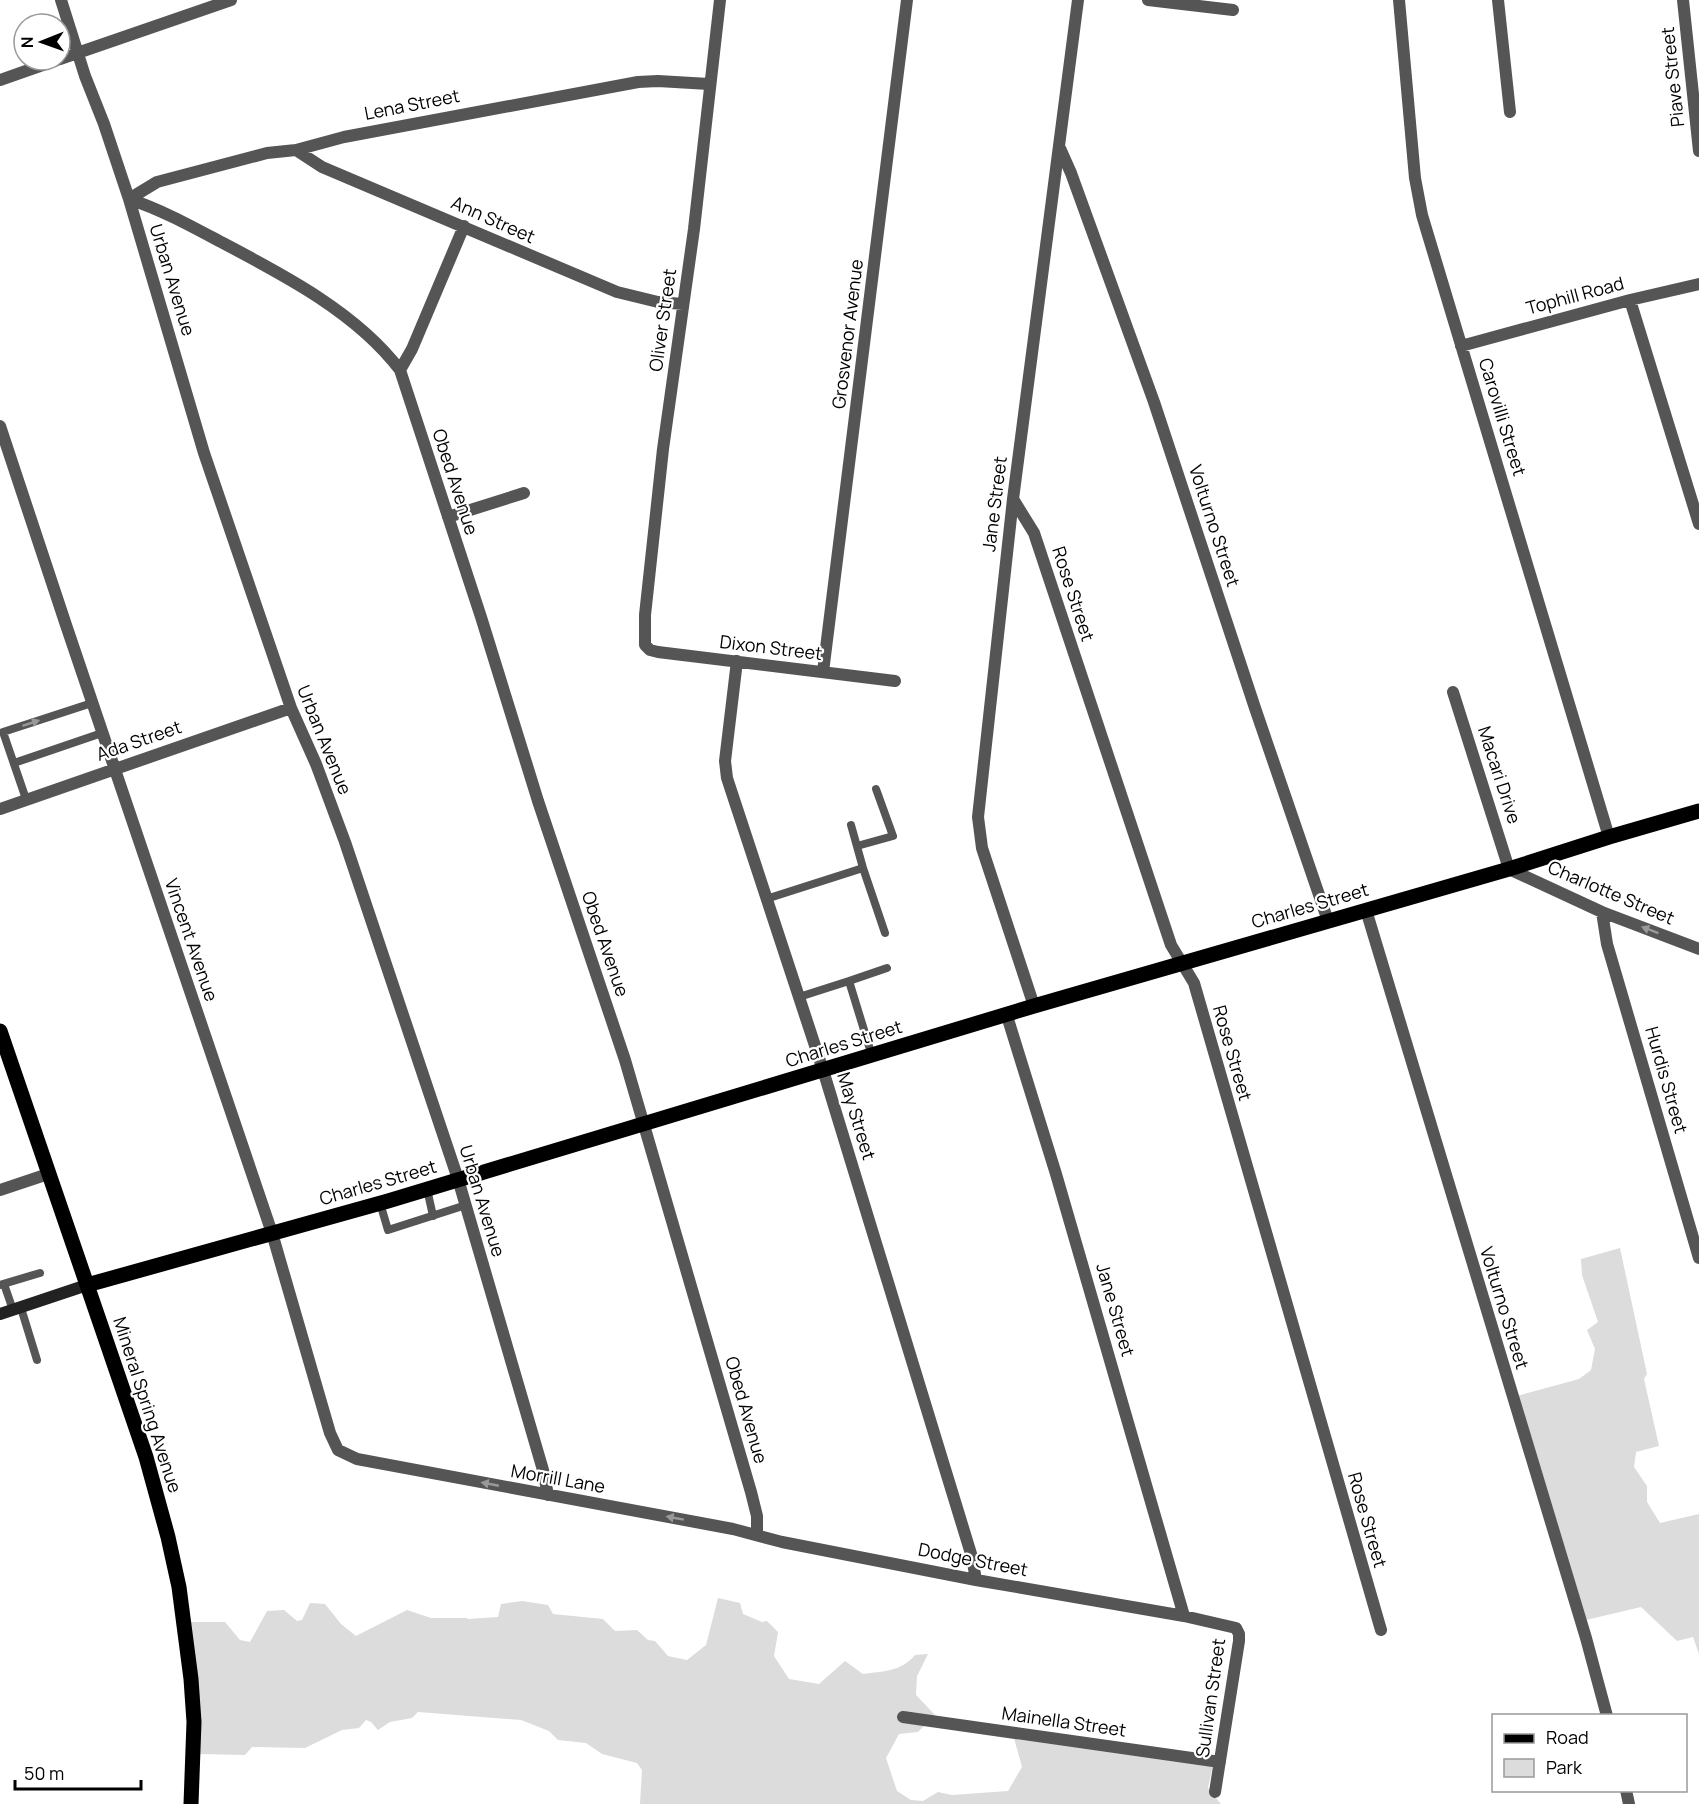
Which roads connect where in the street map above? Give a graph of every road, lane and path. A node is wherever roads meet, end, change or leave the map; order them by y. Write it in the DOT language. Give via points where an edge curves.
graph roads {
  1 [pos="61,0"];
  2 [pos="231,0"];
  3 [pos="720,0"];
  4 [pos="907,0"];
  5 [pos="1078,0"];
  6 [pos="1148,0"];
  7 [pos="1399,0"];
  8 [pos="1498,0"];
  9 [pos="1683,0"];
  10 [pos="1233,10"];
  11 [pos="78,53"];
  12 [pos="72,55"];
  13 [pos="22,72"];
  14 [pos="0,80"];
  15 [pos="709,84"];
  16 [pos="1510,112"];
  17 [pos="1059,146"];
  18 [pos="296,150"];
  19 [pos="1699,151"];
  20 [pos="129,199"];
  21 [pos="464,226"];
  22 [pos="1699,284"];
  23 [pos="1630,300"];
  24 [pos="683,304"];
  25 [pos="1461,346"];
  26 [pos="400,370"];
  27 [pos="0,426"];
  28 [pos="524,493"];
  29 [pos="1013,499"];
  30 [pos="448,517"];
  31 [pos="1699,524"];
  32 [pos="645,645"];
  33 [pos="737,661"];
  34 [pos="823,672"];
  35 [pos="896,681"];
  36 [pos="1453,692"];
  37 [pos="92,703"];
  38 [pos="291,708"];
  39 [pos="102,733"];
  40 [pos="14,763"];
  41 [pos="114,768"];
  42 [pos="876,789"];
  43 [pos="26,799"];
  44 [pos="0,809"];
  45 [pos="1699,811"];
  46 [pos="851,825"];
  47 [pos="1609,837"];
  48 [pos="857,846"];
  49 [pos="863,868"];
  50 [pos="1509,870"];
  51 [pos="766,899"];
  52 [pos="1366,910"];
  53 [pos="1602,912"];
  54 [pos="1328,921"];
  55 [pos="885,933"];
  56 [pos="1699,949"];
  57 [pos="1183,963"];
  58 [pos="887,968"];
  59 [pos="849,981"];
  60 [pos="799,997"];
  61 [pos="1034,1006"];
  62 [pos="1007,1016"];
  63 [pos="0,1031"];
  64 [pos="872,1056"];
  65 [pos="5,1064"];
  66 [pos="823,1070"];
  67 [pos="643,1124"];
  68 [pos="48,1174"];
  69 [pos="458,1179"];
  70 [pos="426,1189"];
  71 [pos="0,1190"];
  72 [pos="380,1203"];
  73 [pos="466,1205"];
  74 [pos="434,1216"];
  75 [pos="272,1233"];
  76 [pos="1699,1258"];
  77 [pos="40,1273"];
  78 [pos="2,1285"];
  79 [pos="87,1285"];
  80 [pos="17,1309"];
  81 [pos="0,1314"];
  82 [pos="37,1360"];
  83 [pos="353,1458"];
  84 [pos="548,1495"];
  85 [pos="757,1534"];
  86 [pos="976,1580"];
  87 [pos="1184,1616"];
  88 [pos="1381,1630"];
  89 [pos="1606,1714"];
  90 [pos="903,1717"];
  91 [pos="1220,1762"];
  92 [pos="1215,1792"];
  93 [pos="191,1804"];
  1 -- 11 [label="street, Urban Avenue"];
  2 -- 11 [label="street"];
  3 -- 15 [label="street, Oliver Street"];
  4 -- 34 [label="street, Grosvenor Avenue"];
  5 -- 17 [label="street, Jane Street"];
  6 -- 10 [label="street"];
  7 -- 25 [label="street, Carovilli Street" via="1417,189"];
  8 -- 16 [label="street"];
  9 -- 19 [label="street, Piave Street"];
  11 -- 12 [label="street"];
  11 -- 20 [label="street, Urban Avenue"];
  13 -- 14 [label="street"];
  15 -- 18 [label="street, Lena Street" via="638,82 355,135"];
  15 -- 24 [label="street, Oliver Street"];
  17 -- 29 [label="street, Jane Street"];
  17 -- 54 [label="street, Volturno Street" via="1154,402"];
  18 -- 20 [label="street, Lena Street" via="267,153 157,182"];
  18 -- 21 [label="street, Ann Street" via="322,167"];
  20 -- 26 [label="street, Obed Avenue" via="158,208 307,290 357,326"];
  20 -- 38 [label="street, Urban Avenue" via="203,448"];
  21 -- 24 [label="street, Ann Street" via="617,292"];
  21 -- 26 [label="street"];
  22 -- 23 [label="street, Tophill Road"];
  23 -- 25 [label="street, Tophill Road"];
  23 -- 31 [label="street"];
  24 -- 32 [label="street, Oliver Street" via="663,449"];
  25 -- 47 [label="street, Carovilli Street"];
  26 -- 30 [label="street, Obed Avenue"];
  27 -- 37 [label="street, Vincent Avenue"];
  28 -- 30 [label="street"];
  29 -- 57 [label="street, Rose Street" via="1034,533 1171,945"];
  29 -- 61 [label="street, Jane Street" via="978,817 982,848"];
  30 -- 67 [label="street, Obed Avenue"];
  32 -- 33 [label="street, Dixon Street" via="658,652"];
  33 -- 34 [label="street, Dixon Street"];
  33 -- 51 [label="street, May Street" via="725,769"];
  34 -- 35 [label="street, Dixon Street"];
  36 -- 50 [label="street, Macari Drive"];
  37 -- 39 [label="street, Vincent Avenue"];
  40 -- 37 [label="lane, one-way" via="3,732"];
  38 -- 41 [label="street, Ada Street"];
  38 -- 69 [label="street, Urban Avenue" via="345,842"];
  39 -- 40 [label="lane"];
  39 -- 41 [label="street, Vincent Avenue"];
  40 -- 43 [label="lane"];
  41 -- 43 [label="street, Ada Street"];
  41 -- 75 [label="street, Vincent Avenue"];
  42 -- 48 [label="lane" via="893,836"];
  43 -- 44 [label="street, Ada Street"];
  45 -- 47 [label="main road, Charles Street"];
  46 -- 48 [label="lane"];
  47 -- 50 [label="main road, Charles Street"];
  48 -- 49 [label="lane"];
  49 -- 51 [label="lane"];
  49 -- 55 [label="lane"];
  50 -- 52 [label="main road, Charles Street"];
  50 -- 53 [label="street, Charlotte Street"];
  51 -- 60 [label="street, May Street"];
  52 -- 54 [label="main road, Charles Street"];
  52 -- 89 [label="street, Volturno Street"];
  56 -- 53 [label="street, Charlotte Street, one-way"];
  53 -- 76 [label="street, Hurdis Street" via="1607,944"];
  54 -- 57 [label="main road, Charles Street"];
  57 -- 61 [label="main road, Charles Street"];
  57 -- 88 [label="street, Rose Street" via="1194,983"];
  58 -- 59 [label="lane"];
  59 -- 60 [label="lane"];
  59 -- 64 [label="lane"];
  60 -- 66 [label="street, May Street"];
  61 -- 62 [label="main road, Charles Street"];
  62 -- 64 [label="main road, Charles Street"];
  62 -- 87 [label="street, Jane Street"];
  63 -- 65 [label="main road, Mineral Spring Avenue"];
  64 -- 66 [label="main road, Charles Street"];
  65 -- 68 [label="main road, Mineral Spring Avenue"];
  66 -- 67 [label="main road, Charles Street"];
  66 -- 86 [label="street, May Street"];
  67 -- 69 [label="main road, Charles Street"];
  67 -- 85 [label="street, Obed Avenue" via="758,1516"];
  68 -- 71 [label="street"];
  68 -- 79 [label="main road, Mineral Spring Avenue"];
  69 -- 70 [label="main road, Charles Street"];
  69 -- 73 [label="street, Urban Avenue"];
  70 -- 72 [label="main road, Charles Street"];
  70 -- 74 [label="lane"];
  72 -- 74 [label="lane" via="388,1230"];
  72 -- 75 [label="main road, Charles Street"];
  73 -- 74 [label="lane"];
  73 -- 84 [label="street, Urban Avenue"];
  75 -- 79 [label="main road, Charles Street"];
  75 -- 83 [label="street, Vincent Avenue" via="334,1444"];
  77 -- 78 [label="lane"];
  78 -- 80 [label="lane"];
  79 -- 80 [label="main road, Charles Street"];
  79 -- 93 [label="main road, Mineral Spring Avenue" via="146,1457 179,1587 194,1722"];
  80 -- 81 [label="main road, Charles Street"];
  80 -- 82 [label="lane"];
  84 -- 83 [label="street, Morrill Lane, one-way"];
  85 -- 84 [label="street, Morrill Lane, one-way"];
  85 -- 86 [label="street, Dodge Street"];
  86 -- 87 [label="street, Dodge Street"];
  87 -- 91 [label="street, Sullivan Street" via="1227,1625 1239,1634"];
  90 -- 91 [label="street, Mainella Street"];
  91 -- 92 [label="street, Sullivan Street"];
}
